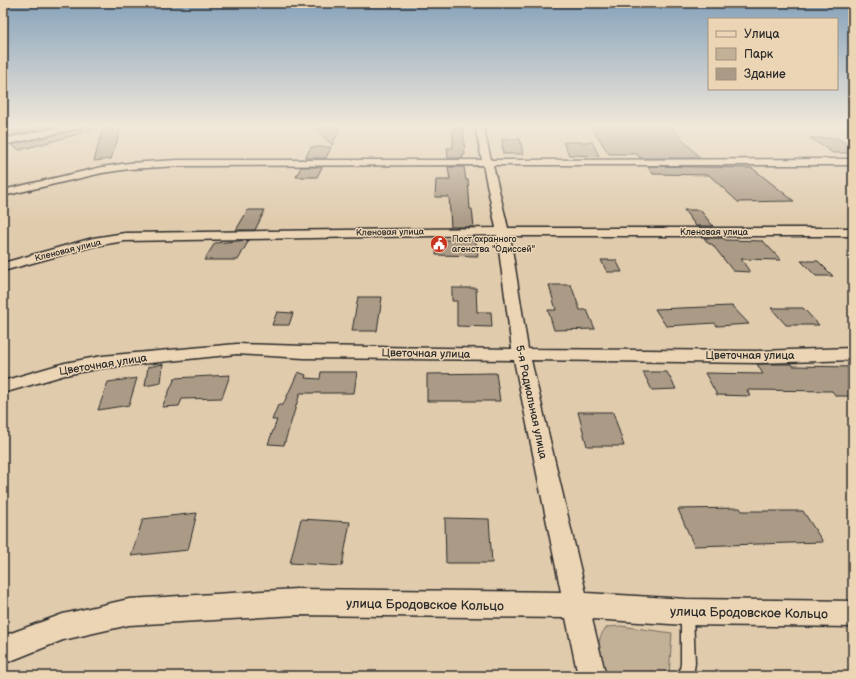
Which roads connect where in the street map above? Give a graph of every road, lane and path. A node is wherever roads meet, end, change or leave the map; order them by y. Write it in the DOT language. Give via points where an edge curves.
graph roads {
  1 [pos="486,158"];
  2 [pos="487,162"];
  3 [pos="853,162"];
  4 [pos="3,193"];
  5 [pos="503,232"];
  6 [pos="853,232"];
  7 [pos="3,267"];
  8 [pos="521,354"];
  9 [pos="853,354"];
  10 [pos="3,387"];
  11 [pos="576,606"];
  12 [pos="686,612"];
  13 [pos="853,614"];
  14 [pos="3,650"];
  15 [pos="592,676"];
  16 [pos="686,676"];
  1 -- 2 [label="street, 5-я Радиальная улица"];
  2 -- 3 [label="street"];
  2 -- 4 [label="street" via="178,163 129,166 67,177"];
  2 -- 5 [label="street, 5-я Радиальная улица"];
  5 -- 6 [label="street, Кленовая улица"];
  5 -- 7 [label="street, Кленовая улица" via="125,237 72,247"];
  5 -- 8 [label="street, 5-я Радиальная улица"];
  8 -- 9 [label="street, Цветочная улица" via="757,357"];
  8 -- 10 [label="street, Цветочная улица" via="304,352 236,348 102,362 66,369"];
  8 -- 11 [label="street, 5-я Радиальная улица"];
  11 -- 12 [label="street, улица Бродовское Кольцо"];
  11 -- 14 [label="street, улица Бродовское Кольцо" via="297,602 129,612 63,627"];
  11 -- 15 [label="street, 5-я Радиальная улица"];
  12 -- 13 [label="street, улица Бродовское Кольцо"];
  12 -- 16 [label="lane"];
}
